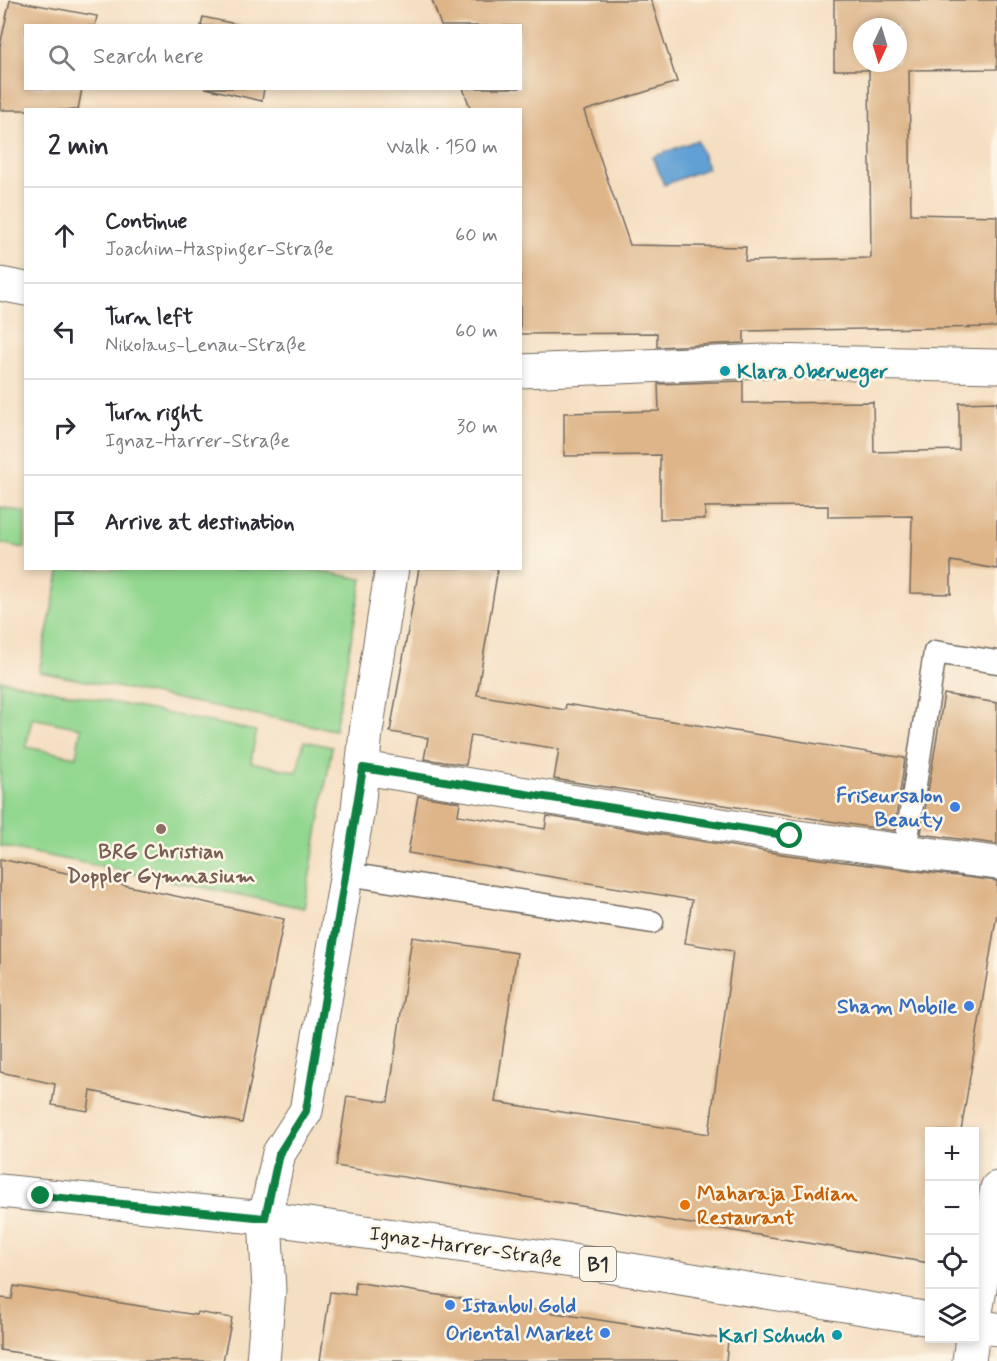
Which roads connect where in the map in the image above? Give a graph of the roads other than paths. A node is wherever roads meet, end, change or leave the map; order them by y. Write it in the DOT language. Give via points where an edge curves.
graph roads {
  1 [pos="0,284"];
  2 [pos="24,289"];
  3 [pos="997,366"];
  4 [pos="522,371"];
  5 [pos="392,570"];
  6 [pos="997,662"];
  7 [pos="363,768"];
  8 [pos="905,852"];
  9 [pos="997,863"];
  10 [pos="347,874"];
  11 [pos="652,922"];
  12 [pos="997,1188"];
  13 [pos="0,1191"];
  14 [pos="265,1218"];
  15 [pos="979,1300"];
  16 [pos="925,1318"];
  17 [pos="979,1326"];
  18 [pos="997,1329"];
  19 [pos="971,1343"];
  20 [pos="263,1361"];
  21 [pos="969,1361"];
  1 -- 2 [label="street"];
  3 -- 4 [label="street" via="765,361"];
  5 -- 7 [label="street"];
  6 -- 8 [label="lane" via="935,652"];
  7 -- 8 [label="street"];
  7 -- 10 [label="street"];
  8 -- 9 [label="street"];
  10 -- 11 [label="lane"];
  10 -- 14 [label="street" via="306,1111 279,1154"];
  12 -- 15 [label="street"];
  13 -- 14 [label="street, Ignaz-Harrer-Straße / B1"];
  14 -- 16 [label="street, Ignaz-Harrer-Straße / B1" via="601,1265"];
  14 -- 20 [label="street" via="269,1290"];
  17 -- 18 [label="street"];
  19 -- 21 [label="street"];
}
